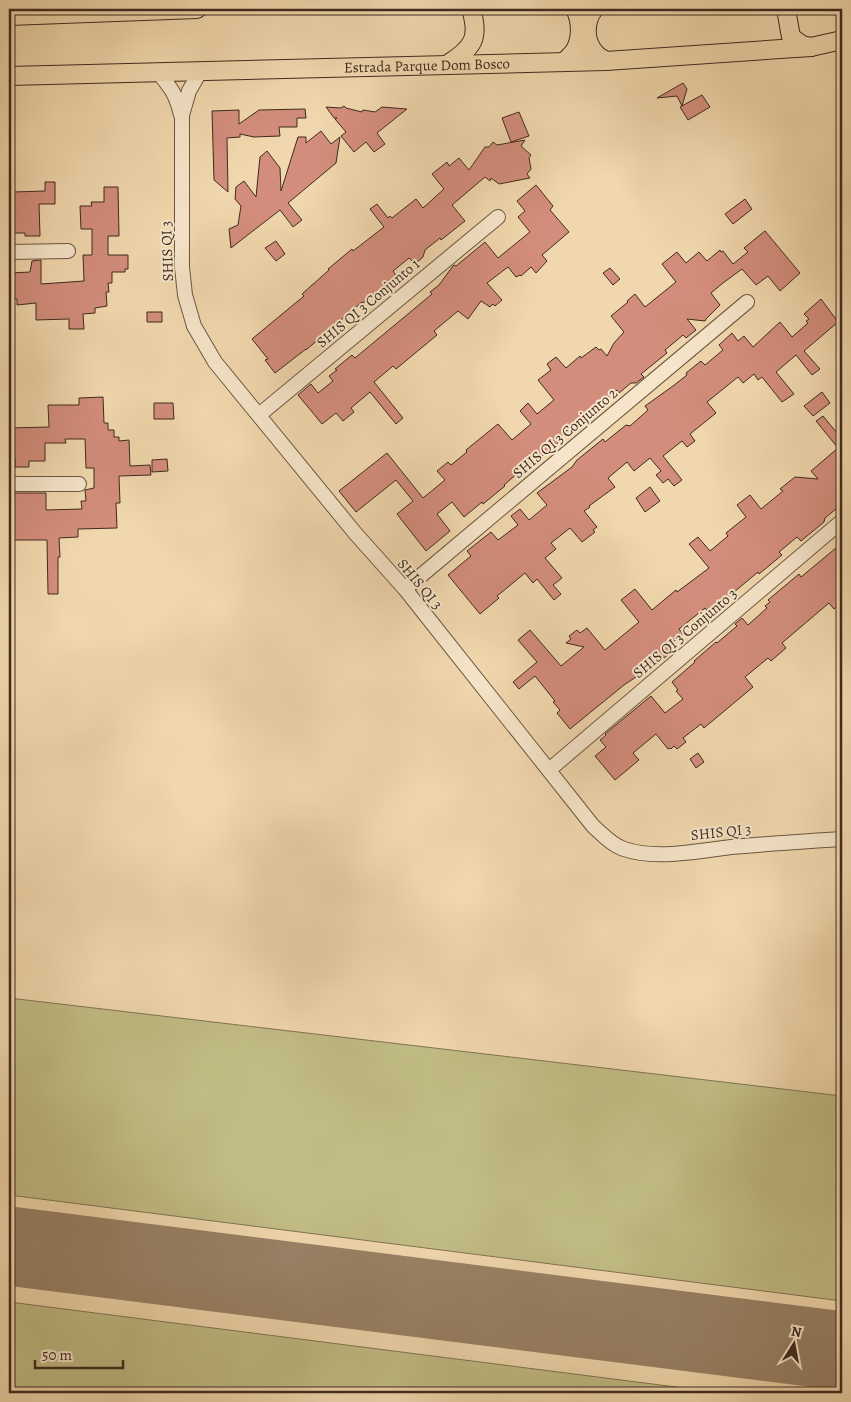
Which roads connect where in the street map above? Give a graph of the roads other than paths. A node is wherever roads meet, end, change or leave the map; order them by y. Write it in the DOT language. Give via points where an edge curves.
graph roads {
  1 [pos="197,9"];
  2 [pos="471,9"];
  3 [pos="575,9"];
  4 [pos="594,9"];
  5 [pos="786,9"];
  6 [pos="27,12"];
  7 [pos="9,16"];
  8 [pos="842,40"];
  9 [pos="811,47"];
  10 [pos="606,61"];
  11 [pos="564,62"];
  12 [pos="448,64"];
  13 [pos="201,70"];
  14 [pos="157,72"];
  15 [pos="9,76"];
  16 [pos="182,115"];
  17 [pos="498,216"];
  18 [pos="68,251"];
  19 [pos="9,252"];
  20 [pos="747,302"];
  21 [pos="259,415"];
  22 [pos="9,484"];
  23 [pos="79,484"];
  24 [pos="842,521"];
  25 [pos="405,589"];
  26 [pos="549,770"];
  27 [pos="842,839"];
  1 -- 6 [label="main road"];
  2 -- 12 [label="main road" via="475,33 471,45 462,56"];
  3 -- 11 [label="main road" via="580,31 577,47"];
  4 -- 10 [label="main road" via="588,17 586,33 596,54"];
  5 -- 9 [label="main road" via="791,37"];
  6 -- 7 [label="main road"];
  8 -- 9 [label="main road, Estrada Parque Dom Bosco"];
  9 -- 10 [label="main road, Estrada Parque Dom Bosco"];
  10 -- 11 [label="main road, Estrada Parque Dom Bosco"];
  11 -- 12 [label="main road, Estrada Parque Dom Bosco"];
  12 -- 13 [label="main road, Estrada Parque Dom Bosco"];
  13 -- 14 [label="main road, Estrada Parque Dom Bosco"];
  13 -- 16 [label="street, SHIS QI 3" via="189,91"];
  14 -- 15 [label="main road, Estrada Parque Dom Bosco"];
  14 -- 16 [label="street, SHIS QI 3" via="177,98"];
  16 -- 21 [label="street, SHIS QI 3" via="182,267 185,295 194,326 215,362"];
  17 -- 21 [label="street, SHIS QI 3 Conjunto 1"];
  18 -- 19 [label="street"];
  20 -- 25 [label="street, SHIS QI 3 Conjunto 2"];
  21 -- 25 [label="street, SHIS QI 3"];
  22 -- 23 [label="street"];
  24 -- 26 [label="street, SHIS QI 3 Conjunto 3"];
  25 -- 26 [label="street, SHIS QI 3"];
  26 -- 27 [label="street, SHIS QI 3" via="605,838 622,849 641,854"];
}
